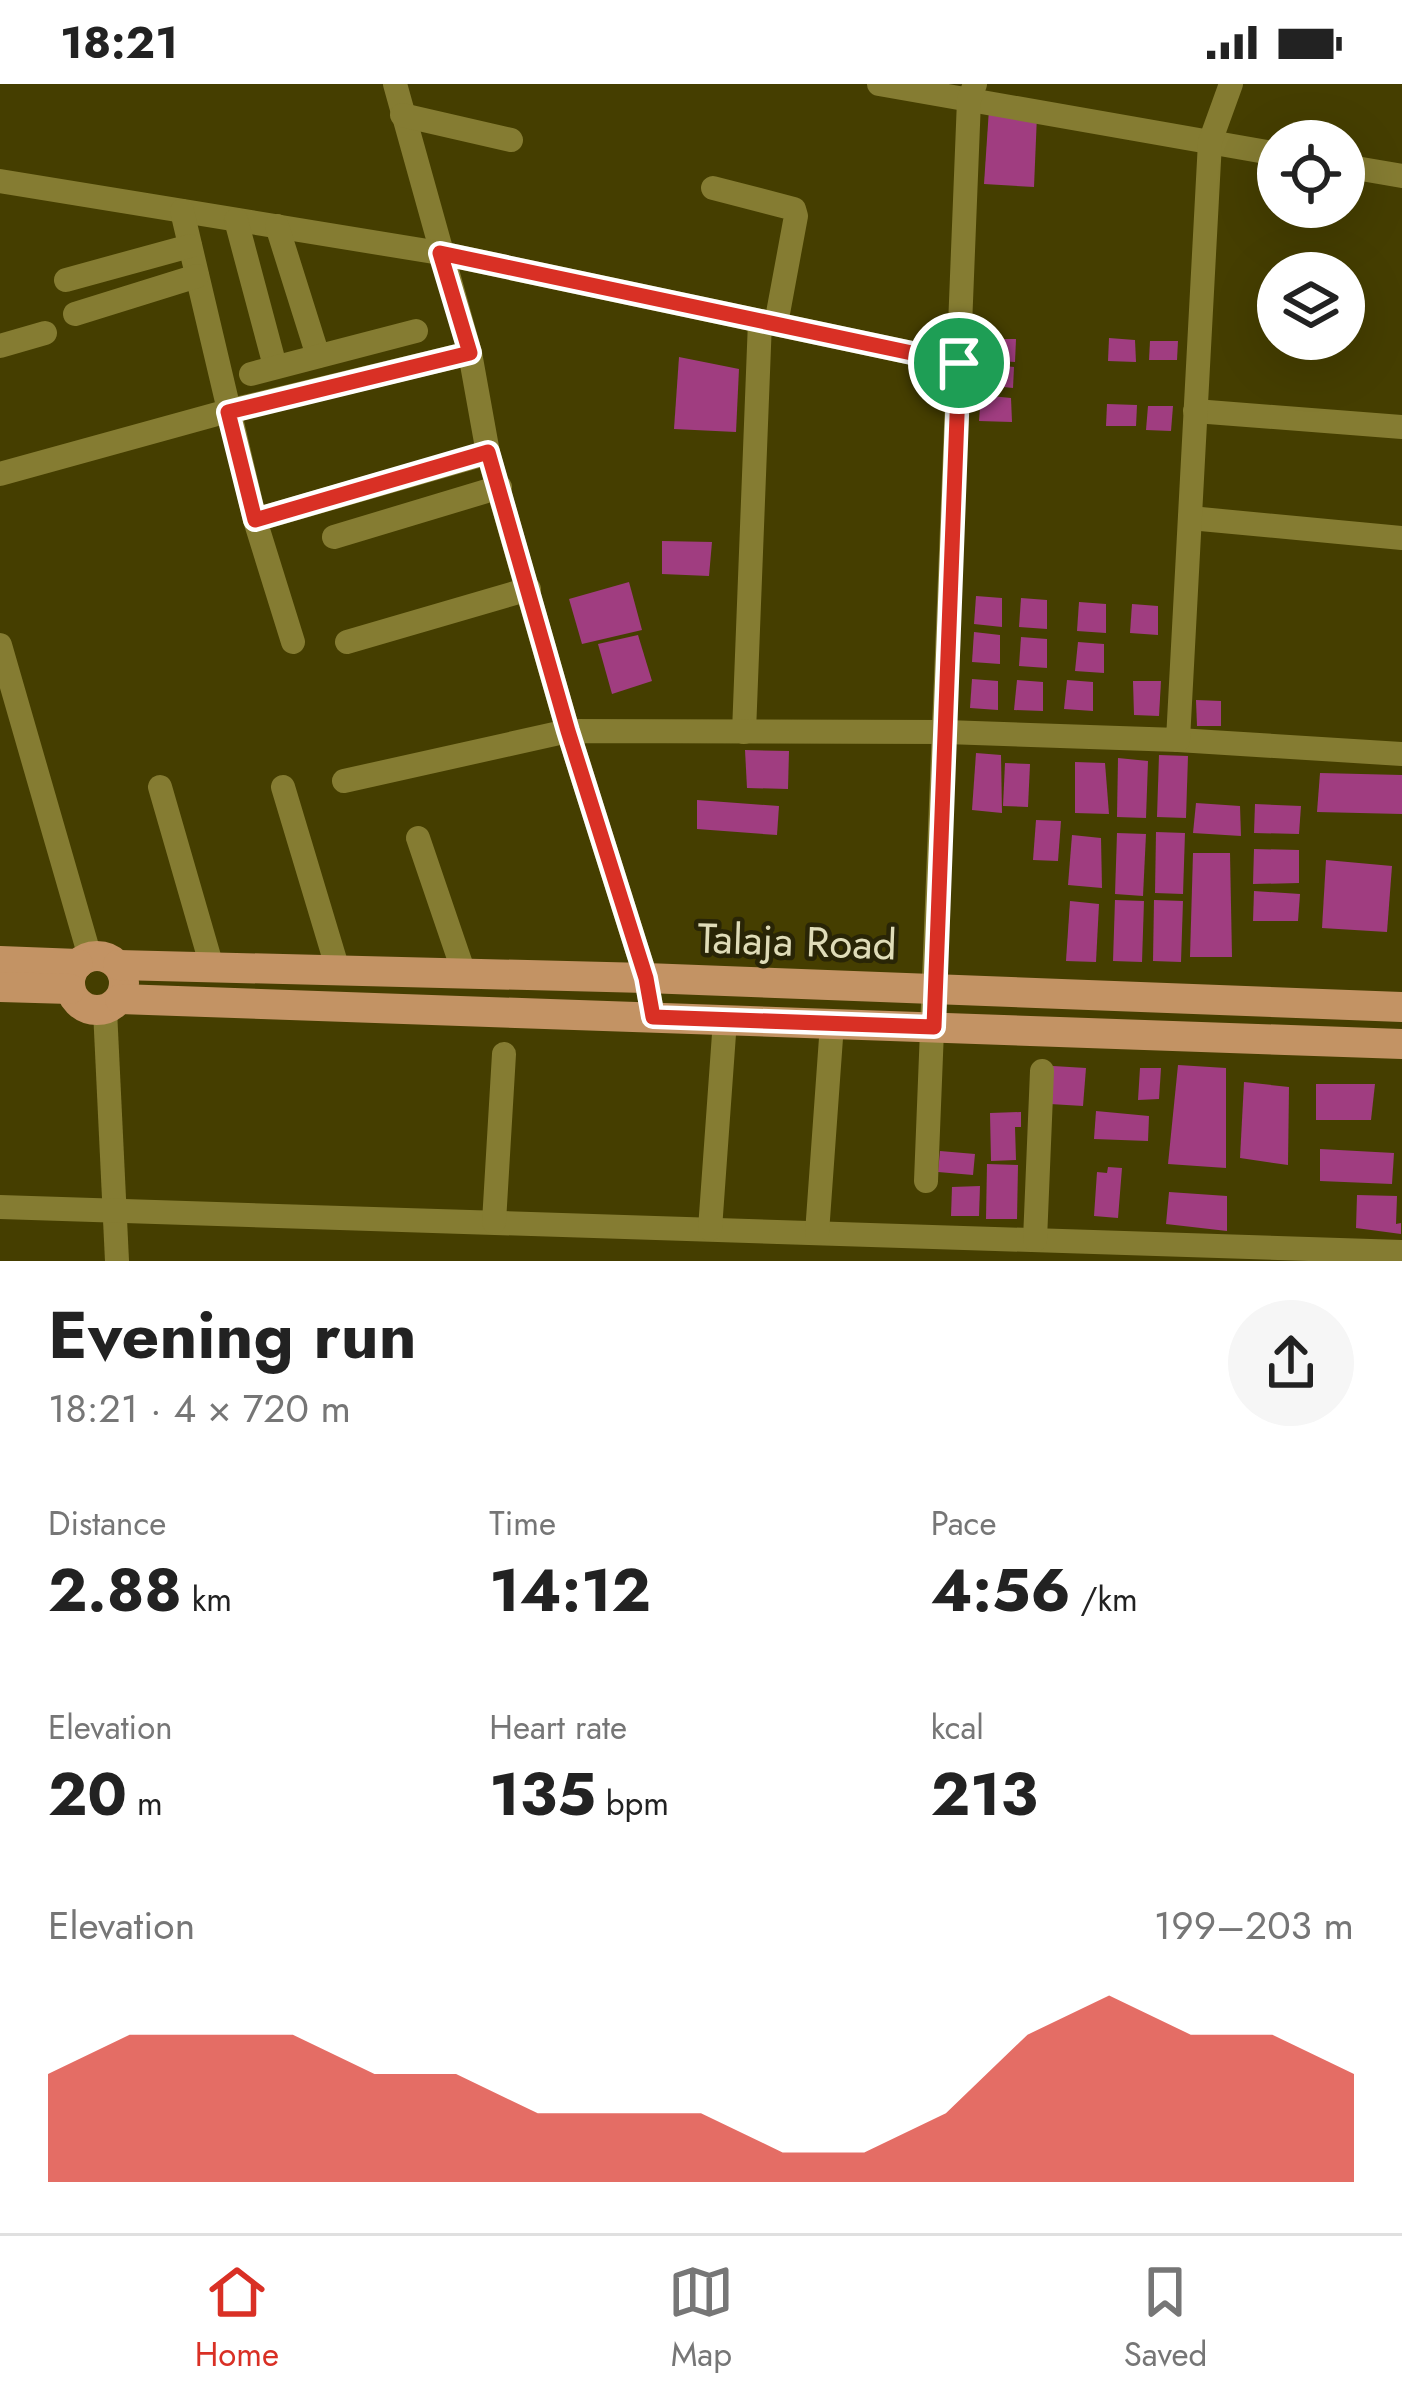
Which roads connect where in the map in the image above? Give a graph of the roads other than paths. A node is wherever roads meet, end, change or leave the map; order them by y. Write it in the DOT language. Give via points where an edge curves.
graph roads {
  1 [pos="395,84"];
  2 [pos="879,84"];
  3 [pos="1231,84"];
  4 [pos="972,92"];
  5 [pos="402,116"];
  6 [pos="511,140"];
  7 [pos="1210,142"];
  8 [pos="1257,150"];
  9 [pos="1365,170"];
  10 [pos="1402,176"];
  11 [pos="0,181"];
  12 [pos="712,188"];
  13 [pos="182,211"];
  14 [pos="236,220"];
  15 [pos="277,226"];
  16 [pos="190,245"];
  17 [pos="440,253"];
  18 [pos="197,276"];
  19 [pos="66,280"];
  20 [pos="75,314"];
  21 [pos="768,322"];
  22 [pos="416,331"];
  23 [pos="45,333"];
  24 [pos="0,346"];
  25 [pos="470,353"];
  26 [pos="318,356"];
  27 [pos="959,363"];
  28 [pos="1195,411"];
  29 [pos="228,412"];
  30 [pos="1402,427"];
  31 [pos="488,452"];
  32 [pos="0,474"];
  33 [pos="500,487"];
  34 [pos="1190,518"];
  35 [pos="255,520"];
  36 [pos="334,537"];
  37 [pos="1402,538"];
  38 [pos="529,589"];
  39 [pos="293,642"];
  40 [pos="347,642"];
  41 [pos="2,660"];
  42 [pos="568,731"];
  43 [pos="745,732"];
  44 [pos="946,732"];
  45 [pos="1178,740"];
  46 [pos="1402,754"];
  47 [pos="344,781"];
  48 [pos="160,787"];
  49 [pos="284,787"];
  50 [pos="418,838"];
  51 [pos="0,961"];
  52 [pos="212,967"];
  53 [pos="89,969"];
  54 [pos="338,970"];
  55 [pos="464,973"];
  56 [pos="646,978"];
  57 [pos="0,987"];
  58 [pos="937,988"];
  59 [pos="112,1004"];
  60 [pos="1402,1007"];
  61 [pos="653,1017"];
  62 [pos="725,1020"];
  63 [pos="832,1024"];
  64 [pos="934,1027"];
  65 [pos="1402,1044"];
  66 [pos="505,1054"];
  67 [pos="1042,1072"];
  68 [pos="926,1180"];
  69 [pos="0,1207"];
  70 [pos="113,1209"];
  71 [pos="494,1222"];
  72 [pos="710,1229"];
  73 [pos="817,1233"];
  74 [pos="1035,1240"];
  75 [pos="1402,1252"];
  76 [pos="117,1261"];
  1 -- 5 [label="street"];
  2 -- 4 [label="street"];
  3 -- 7 [label="street"];
  4 -- 7 [label="street"];
  4 -- 27 [label="street"];
  5 -- 6 [label="street"];
  5 -- 17 [label="street"];
  7 -- 8 [label="street"];
  7 -- 28 [label="street"];
  9 -- 10 [label="street"];
  11 -- 13 [label="street"];
  12 -- 21 [label="street" via="794,209"];
  13 -- 14 [label="street"];
  13 -- 16 [label="street"];
  14 -- 15 [label="street"];
  14 -- 26 [label="street" via="263,370"];
  15 -- 17 [label="street"];
  15 -- 26 [label="street"];
  16 -- 18 [label="street"];
  16 -- 19 [label="street"];
  17 -- 21 [label="street"];
  17 -- 25 [label="street"];
  18 -- 20 [label="street"];
  18 -- 29 [label="street"];
  21 -- 27 [label="street"];
  21 -- 43 [label="street"];
  22 -- 26 [label="street"];
  23 -- 24 [label="street"];
  25 -- 29 [label="street"];
  25 -- 31 [label="street"];
  27 -- 44 [label="street"];
  28 -- 30 [label="street"];
  28 -- 34 [label="street"];
  29 -- 32 [label="street"];
  29 -- 35 [label="street"];
  31 -- 33 [label="street"];
  31 -- 35 [label="street"];
  33 -- 36 [label="street"];
  33 -- 38 [label="street"];
  34 -- 37 [label="street"];
  34 -- 45 [label="street"];
  35 -- 39 [label="street"];
  38 -- 40 [label="street"];
  38 -- 42 [label="street"];
  41 -- 53 [label="street"];
  42 -- 43 [label="street"];
  42 -- 47 [label="street"];
  42 -- 56 [label="street"];
  43 -- 44 [label="street"];
  44 -- 45 [label="street"];
  44 -- 58 [label="street"];
  45 -- 46 [label="street"];
  48 -- 52 [label="street"];
  49 -- 54 [label="street"];
  50 -- 55 [label="street"];
  51 -- 53 [label="main road, Talaja Road"];
  52 -- 53 [label="main road, Talaja Road"];
  52 -- 54 [label="main road, Talaja Road"];
  53 -- 57 [label="main road, Talaja Road"];
  53 -- 59 [label="main road" via="124,981"];
  53 -- 59 [label="main road" via="73,997 87,1009"];
  54 -- 55 [label="main road, Talaja Road"];
  55 -- 56 [label="main road, Talaja Road"];
  56 -- 58 [label="main road, Talaja Road"];
  56 -- 61 [label="street"];
  58 -- 60 [label="main road, Talaja Road"];
  58 -- 64 [label="street"];
  59 -- 61 [label="main road, Talaja Road"];
  59 -- 70 [label="street"];
  61 -- 62 [label="main road, Talaja Road"];
  62 -- 63 [label="main road, Talaja Road"];
  62 -- 72 [label="street"];
  63 -- 64 [label="main road, Talaja Road"];
  63 -- 73 [label="street"];
  64 -- 65 [label="main road, Talaja Road"];
  64 -- 68 [label="street"];
  66 -- 71 [label="street"];
  67 -- 74 [label="street"];
  69 -- 70 [label="street"];
  70 -- 71 [label="street"];
  70 -- 76 [label="street"];
  71 -- 72 [label="street"];
  72 -- 73 [label="street"];
  73 -- 74 [label="street"];
  74 -- 75 [label="street"];
}
